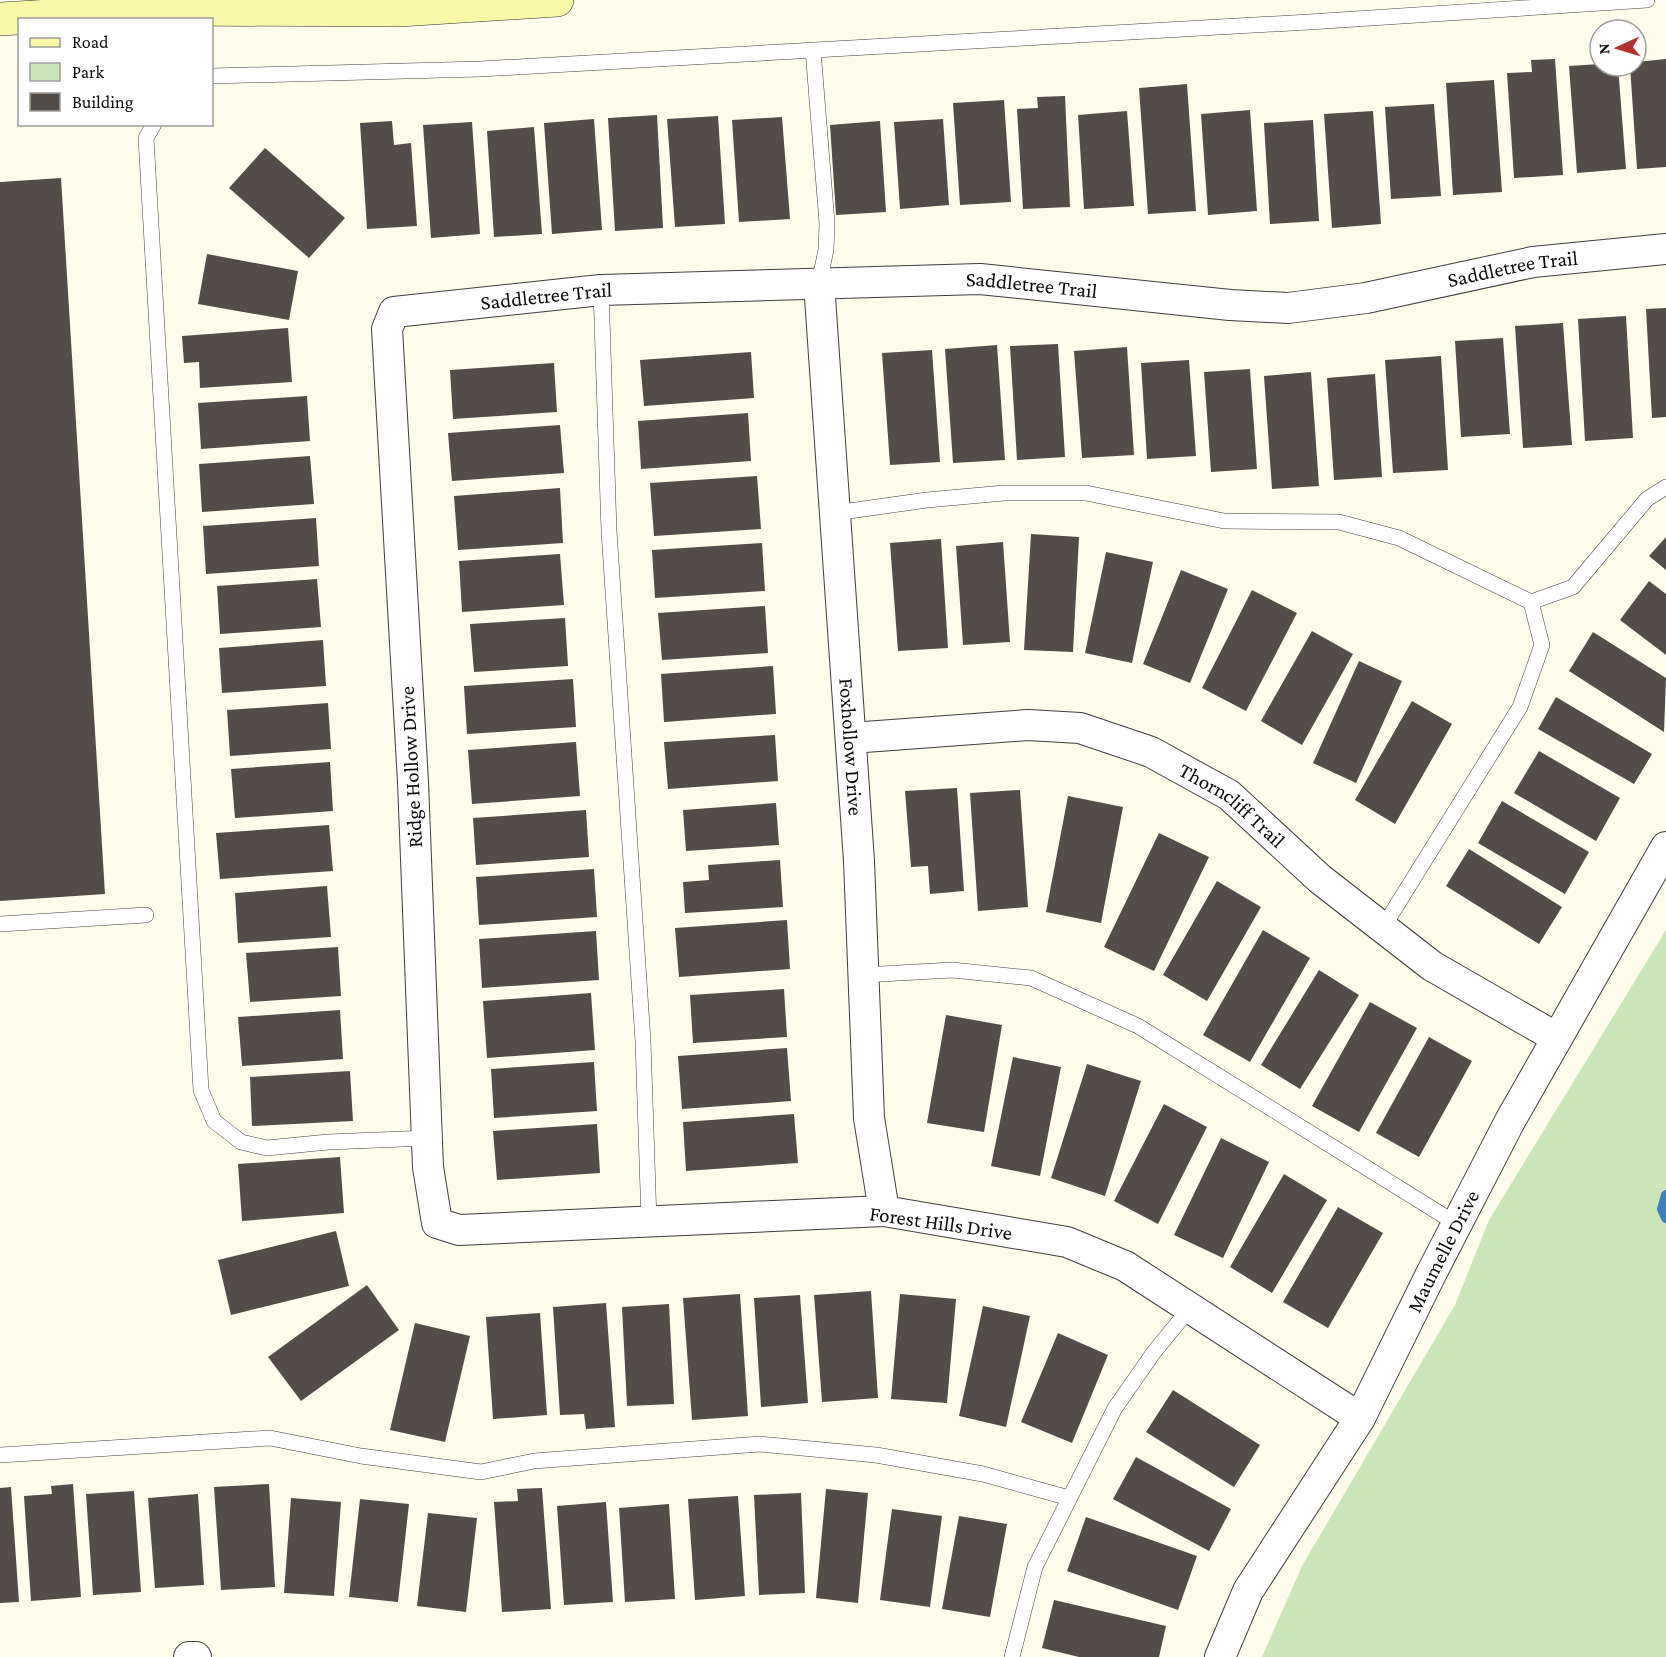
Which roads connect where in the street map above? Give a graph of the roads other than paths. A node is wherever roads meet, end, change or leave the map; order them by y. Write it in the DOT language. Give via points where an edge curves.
graph roads {
  1 [pos="557,0"];
  2 [pos="1647,0"];
  3 [pos="0,19"];
  4 [pos="813,50"];
  5 [pos="213,76"];
  6 [pos="153,126"];
  7 [pos="1666,249"];
  8 [pos="819,283"];
  9 [pos="601,290"];
  10 [pos="394,312"];
  11 [pos="1666,487"];
  12 [pos="835,513"];
  13 [pos="1531,602"];
  14 [pos="851,738"];
  15 [pos="1666,847"];
  16 [pos="146,915"];
  17 [pos="0,924"];
  18 [pos="1382,928"];
  19 [pos="863,975"];
  20 [pos="1557,1038"];
  21 [pos="428,1138"];
  22 [pos="884,1211"];
  23 [pos="648,1221"];
  24 [pos="437,1223"];
  25 [pos="1457,1224"];
  26 [pos="1190,1308"];
  27 [pos="1360,1418"];
  28 [pos="0,1455"];
  29 [pos="1070,1498"];
  30 [pos="189,1657"];
  31 [pos="196,1657"];
  32 [pos="1012,1657"];
  33 [pos="1220,1657"];
  1 -- 3 [label="main road" via="399,10 169,9"];
  2 -- 4 [label="lane"];
  4 -- 5 [label="lane" via="480,69"];
  4 -- 8 [label="lane" via="827,223"];
  6 -- 21 [label="lane" via="147,138 201,1090 214,1121 241,1142 267,1148"];
  7 -- 8 [label="street, Saddletree Trail" via="1533,262 1366,297 1288,308 980,279"];
  8 -- 9 [label="street, Saddletree Trail"];
  8 -- 12 [label="street, Foxhollow Drive"];
  9 -- 10 [label="street, Saddletree Trail"];
  9 -- 23 [label="lane" via="609,531 643,1041"];
  10 -- 21 [label="street, Ridge Hollow Drive" via="387,329 413,782"];
  11 -- 13 [label="lane" via="1647,499 1573,587"];
  12 -- 13 [label="lane" via="1004,493 1086,493 1224,521 1339,522 1399,538"];
  12 -- 14 [label="street, Foxhollow Drive"];
  13 -- 18 [label="lane" via="1542,645 1520,707"];
  14 -- 18 [label="street, Thorncliff Trail" via="1028,725 1080,728 1152,752 1229,795 1320,879"];
  14 -- 19 [label="street, Foxhollow Drive"];
  15 -- 20 [label="street, Maumelle Drive"];
  16 -- 17 [label="lane"];
  18 -- 20 [label="street, Thorncliff Trail" via="1432,966"];
  19 -- 22 [label="street, Foxhollow Drive" via="869,1118"];
  19 -- 25 [label="lane" via="952,970 1031,978 1138,1026"];
  20 -- 25 [label="street, Maumelle Drive"];
  21 -- 24 [label="street, Ridge Hollow Drive"];
  22 -- 23 [label="street, Forest Hills Drive"];
  22 -- 26 [label="street, Forest Hills Drive" via="1067,1242 1125,1266"];
  23 -- 24 [label="street, Forest Hills Drive" via="459,1230"];
  25 -- 27 [label="street, Maumelle Drive"];
  26 -- 27 [label="street, Forest Hills Drive"];
  26 -- 29 [label="lane" via="1115,1408"];
  27 -- 33 [label="street, Maumelle Drive" via="1248,1590"];
  28 -- 29 [label="lane" via="270,1438 361,1456 481,1472 534,1461 760,1444 876,1455 984,1474"];
  29 -- 32 [label="lane" via="1035,1567"];
  30 -- 31 [label="street"];
}
